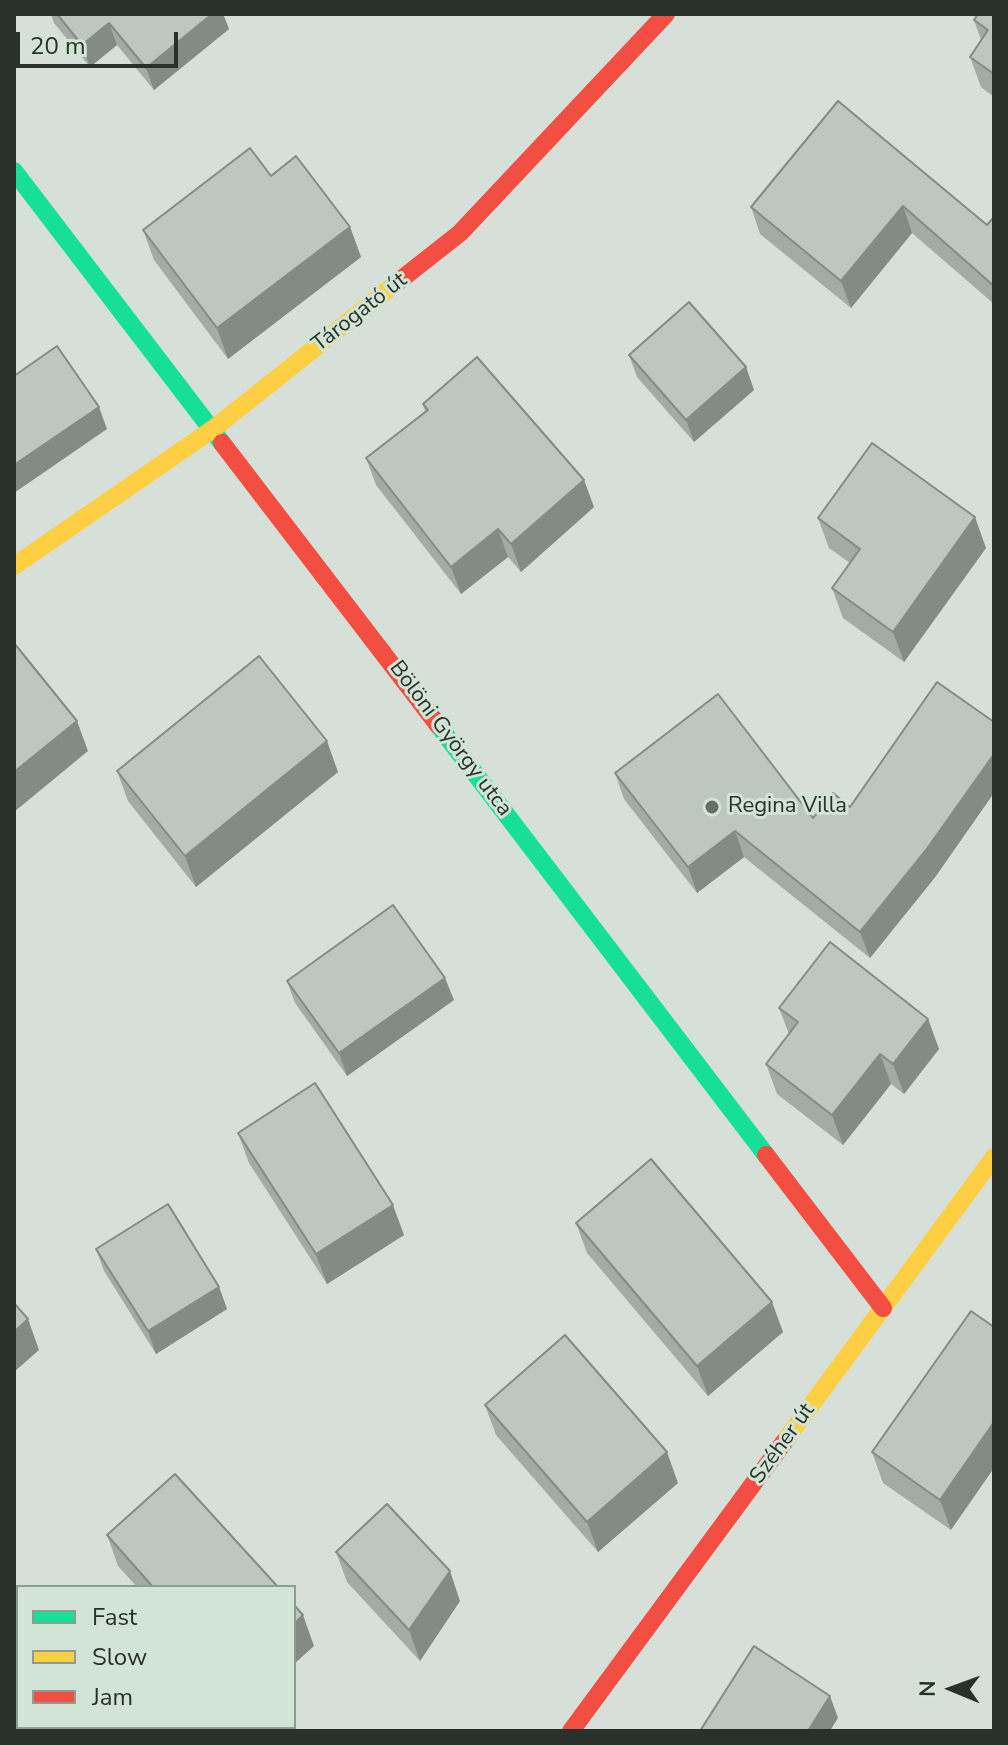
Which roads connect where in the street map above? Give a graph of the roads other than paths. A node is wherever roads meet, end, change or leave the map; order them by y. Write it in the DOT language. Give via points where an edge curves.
graph roads {
  1 [pos="666,14"];
  2 [pos="14,171"];
  3 [pos="213,429"];
  4 [pos="14,566"];
  5 [pos="994,1157"];
  6 [pos="883,1308"];
  7 [pos="571,1731"];
  1 -- 3 [label="street, Tárogató út" via="460,233"];
  2 -- 3 [label="street, Bölöni György utca"];
  3 -- 4 [label="street, Tárogató út"];
  3 -- 6 [label="street, Bölöni György utca"];
  5 -- 6 [label="street, Széher út"];
  6 -- 7 [label="street, Széher út"];
}
